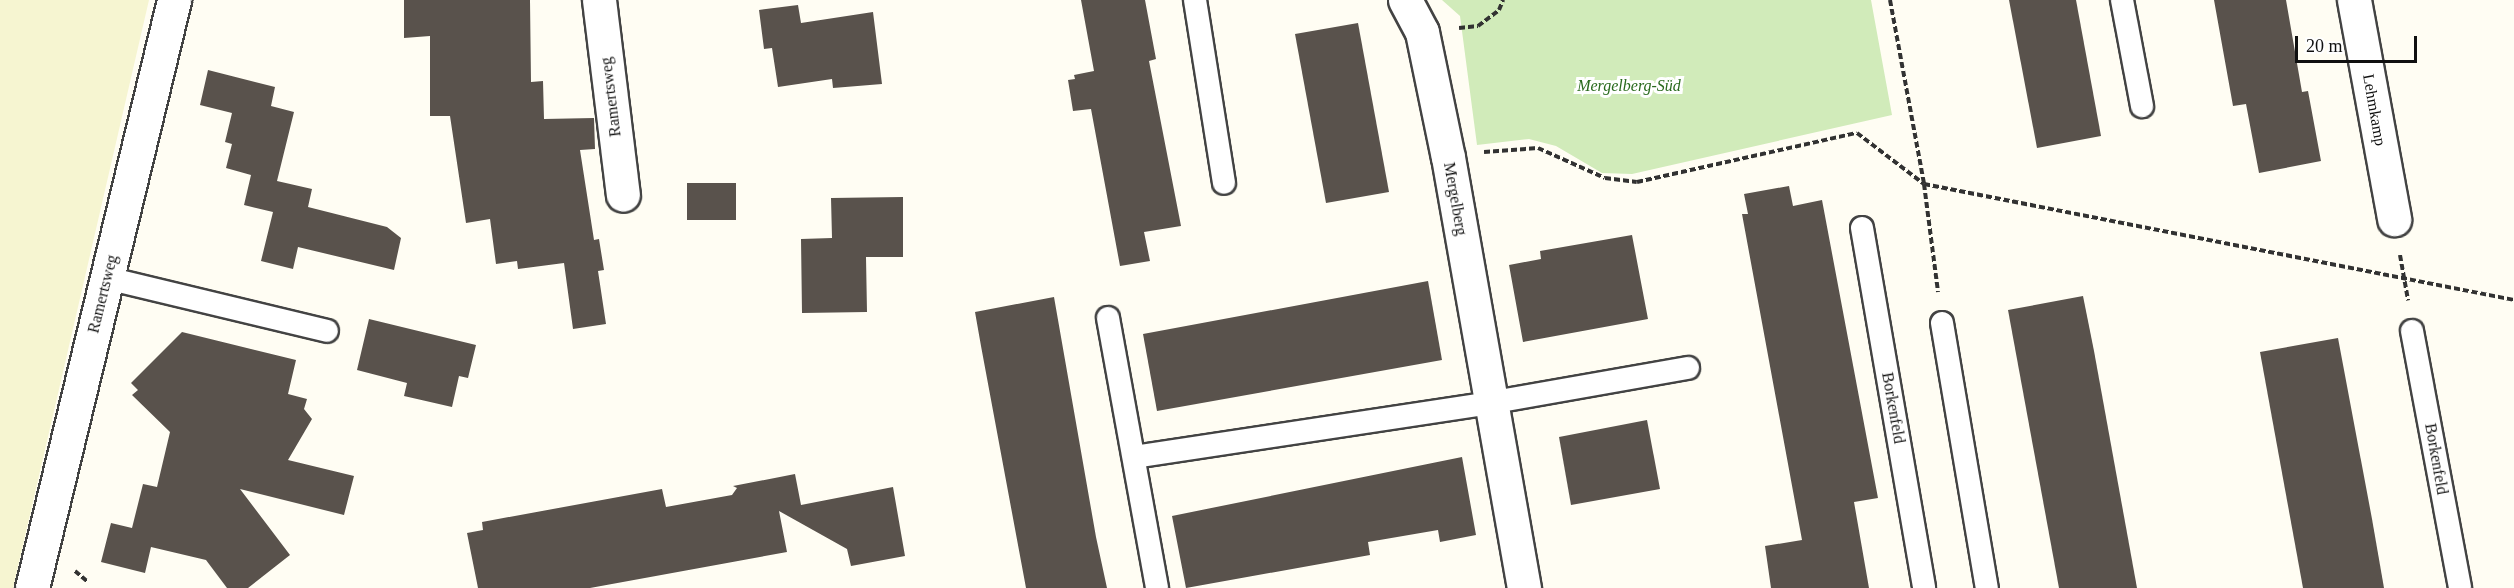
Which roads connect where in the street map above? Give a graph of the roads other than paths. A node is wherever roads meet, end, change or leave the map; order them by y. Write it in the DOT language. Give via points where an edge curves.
graph roads {
  1 [pos="174,0"];
  2 [pos="599,0"];
  3 [pos="1195,0"];
  4 [pos="1405,0"];
  5 [pos="2122,0"];
  6 [pos="2354,0"];
  7 [pos="2142,106"];
  8 [pos="1224,183"];
  9 [pos="622,195"];
  10 [pos="2394,219"];
  11 [pos="1862,228"];
  12 [pos="107,278"];
  13 [pos="1108,318"];
  14 [pos="1942,322"];
  15 [pos="327,331"];
  16 [pos="2412,331"];
  17 [pos="1688,368"];
  18 [pos="1489,404"];
  19 [pos="1134,457"];
  20 [pos="32,588"];
  21 [pos="1156,588"];
  22 [pos="1524,588"];
  23 [pos="1924,588"];
  24 [pos="1987,588"];
  25 [pos="2460,588"];
  1 -- 12 [label="street, Ramertsweg"];
  2 -- 9 [label="street, Ramertsweg"];
  3 -- 8 [label="lane"];
  4 -- 18 [label="street, Mergelberg" via="1422,32 1448,158"];
  5 -- 7 [label="lane"];
  6 -- 10 [label="street, Lehmkamp"];
  11 -- 23 [label="lane, Borkenfeld"];
  12 -- 15 [label="lane"];
  12 -- 20 [label="street, Ramertsweg"];
  13 -- 19 [label="lane"];
  14 -- 24 [label="lane"];
  16 -- 25 [label="lane, Borkenfeld"];
  17 -- 18 [label="lane"];
  18 -- 19 [label="lane"];
  18 -- 22 [label="street, Mergelberg"];
  19 -- 21 [label="lane"];
}
